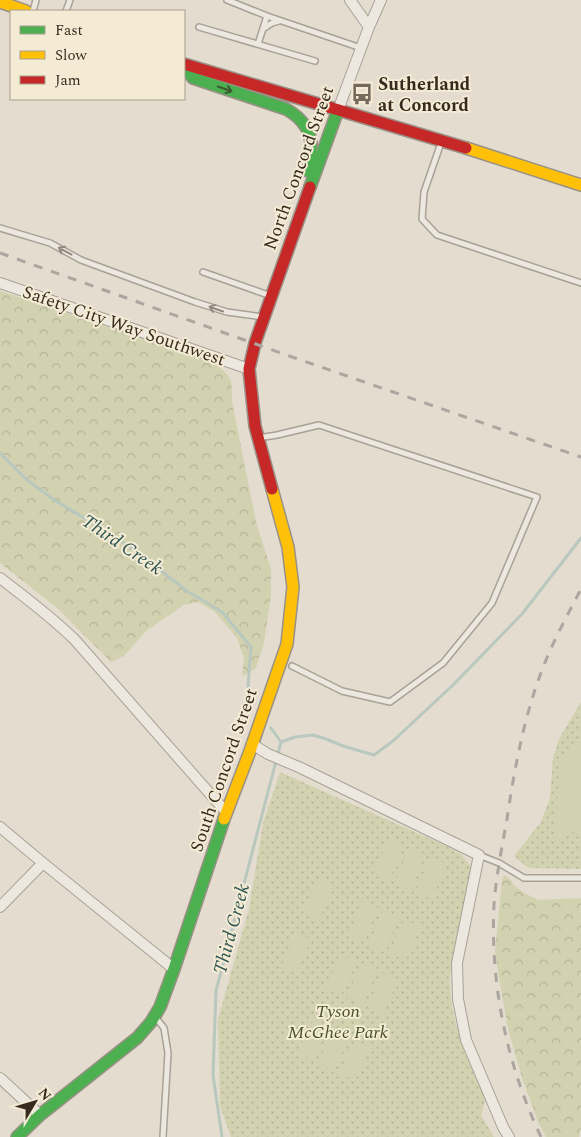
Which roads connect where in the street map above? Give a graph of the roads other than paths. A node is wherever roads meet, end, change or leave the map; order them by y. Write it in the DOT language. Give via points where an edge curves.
graph roads {
  1 [pos="227,0"];
  2 [pos="350,0"];
  3 [pos="381,0"];
  4 [pos="0,2"];
  5 [pos="23,10"];
  6 [pos="267,16"];
  7 [pos="281,21"];
  8 [pos="199,27"];
  9 [pos="369,27"];
  10 [pos="262,30"];
  11 [pos="258,44"];
  12 [pos="361,48"];
  13 [pos="315,61"];
  14 [pos="185,65"];
  15 [pos="185,66"];
  16 [pos="338,110"];
  17 [pos="442,140"];
  18 [pos="310,185"];
  19 [pos="581,185"];
  20 [pos="0,228"];
  21 [pos="203,272"];
  22 [pos="0,283"];
  23 [pos="581,283"];
  24 [pos="271,296"];
  25 [pos="264,317"];
  26 [pos="253,350"];
  27 [pos="249,369"];
  28 [pos="258,438"];
  29 [pos="0,578"];
  30 [pos="292,666"];
  31 [pos="252,744"];
  32 [pos="226,812"];
  33 [pos="0,827"];
  34 [pos="479,855"];
  35 [pos="43,863"];
  36 [pos="581,878"];
  37 [pos="0,907"];
  38 [pos="174,969"];
  39 [pos="155,1015"];
  40 [pos="0,1078"];
  41 [pos="40,1115"];
  42 [pos="17,1137"];
  43 [pos="163,1137"];
  44 [pos="509,1137"];
  1 -- 6 [label="lane"];
  2 -- 9 [label="street"];
  3 -- 9 [label="street, North Concord Street"];
  4 -- 5 [label="street"];
  6 -- 7 [label="lane"];
  6 -- 10 [label="lane"];
  7 -- 10 [label="lane"];
  7 -- 12 [label="lane"];
  8 -- 11 [label="lane"];
  9 -- 12 [label="street, North Concord Street"];
  10 -- 11 [label="lane"];
  11 -- 13 [label="lane"];
  12 -- 16 [label="street, North Concord Street"];
  14 -- 16 [label="street"];
  15 -- 18 [label="street, one-way" via="193,78 286,108 298,117 307,128 311,142"];
  16 -- 17 [label="street"];
  16 -- 18 [label="street, North Concord Street"];
  17 -- 19 [label="street"];
  17 -- 23 [label="lane" via="424,192 422,219 438,234"];
  18 -- 24 [label="street, North Concord Street"];
  25 -- 20 [label="lane, one-way" via="211,307 82,260 50,243"];
  21 -- 24 [label="lane"];
  22 -- 27 [label="street, Safety City Way Southwest"];
  24 -- 25 [label="street, North Concord Street"];
  25 -- 26 [label="street, North Concord Street"];
  26 -- 27 [label="street, South Concord Street"];
  27 -- 28 [label="street, South Concord Street"];
  28 -- 30 [label="lane" via="319,425 536,497 492,603 443,663 390,702 342,691"];
  28 -- 31 [label="street, South Concord Street" via="288,547 294,587 287,644"];
  29 -- 32 [label="street" via="62,627"];
  31 -- 32 [label="street, South Concord Street"];
  31 -- 34 [label="street"];
  32 -- 38 [label="street, South Concord Street"];
  33 -- 35 [label="street"];
  34 -- 36 [label="lane" via="524,878"];
  34 -- 44 [label="street" via="457,963 458,999 466,1040"];
  35 -- 37 [label="street"];
  35 -- 38 [label="street"];
  38 -- 39 [label="street, South Concord Street"];
  39 -- 41 [label="street, South Concord Street" via="137,1038"];
  39 -- 43 [label="lane" via="164,1028 168,1053"];
  40 -- 41 [label="street"];
  41 -- 42 [label="street, South Concord Street"];
}
